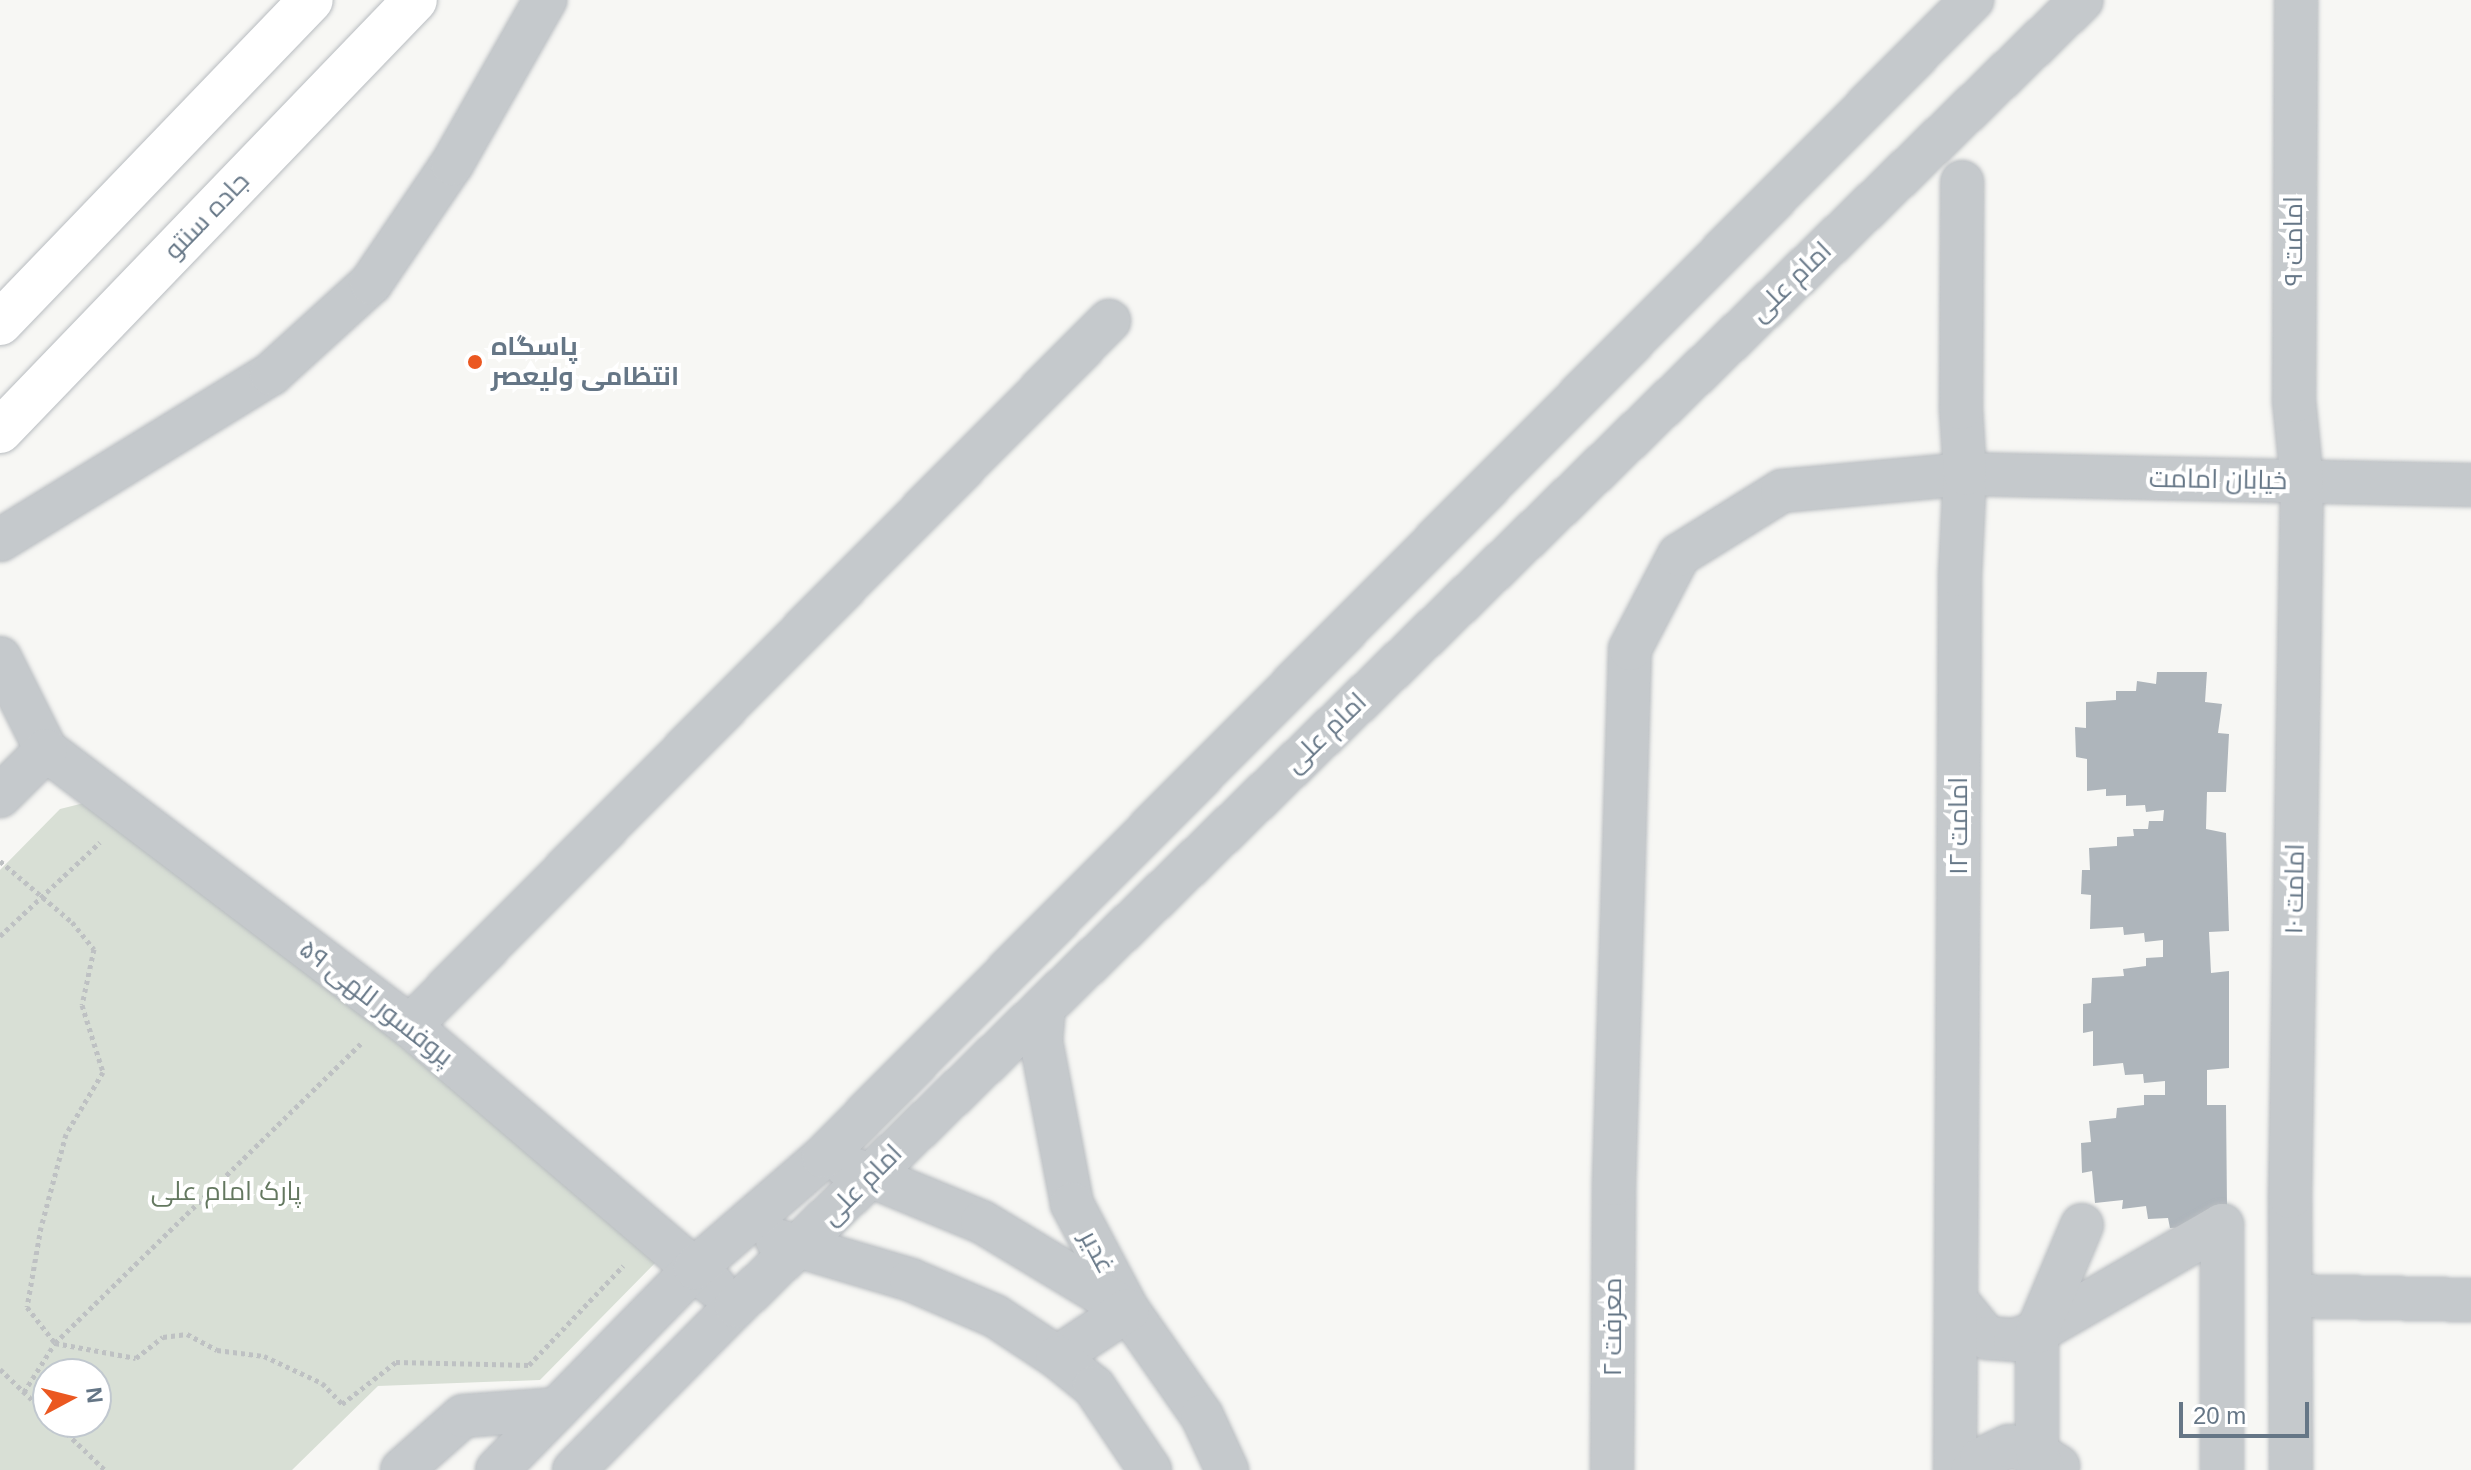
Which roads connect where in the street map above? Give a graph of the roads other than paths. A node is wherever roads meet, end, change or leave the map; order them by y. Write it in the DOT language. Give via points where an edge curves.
graph roads {
  1 [pos="311,0"];
  2 [pos="415,0"];
  3 [pos="545,0"];
  4 [pos="1972,0"];
  5 [pos="2082,0"];
  6 [pos="2296,0"];
  7 [pos="1962,182"];
  8 [pos="1109,321"];
  9 [pos="0,323"];
  10 [pos="0,431"];
  11 [pos="1965,474"];
  12 [pos="2302,481"];
  13 [pos="2471,485"];
  14 [pos="0,540"];
  15 [pos="0,658"];
  16 [pos="46,750"];
  17 [pos="0,796"];
  18 [pos="1044,1007"];
  19 [pos="400,1019"];
  20 [pos="823,1157"];
  21 [pos="870,1176"];
  22 [pos="1614,1184"];
  23 [pos="2082,1225"];
  24 [pos="742,1228"];
  25 [pos="798,1248"];
  26 [pos="695,1268"];
  27 [pos="2293,1296"];
  28 [pos="1956,1300"];
  29 [pos="2471,1300"];
  30 [pos="736,1306"];
  31 [pos="1128,1310"];
  32 [pos="2037,1332"];
  33 [pos="1057,1357"];
  34 [pos="557,1409"];
  35 [pos="2048,1464"];
  36 [pos="402,1470"];
  37 [pos="497,1470"];
  38 [pos="574,1470"];
  39 [pos="1150,1470"];
  40 [pos="1227,1470"];
  41 [pos="1612,1470"];
  42 [pos="1955,1470"];
  43 [pos="1972,1470"];
  44 [pos="2222,1470"];
  45 [pos="2291,1470"];
  1 -- 9 [label="main road"];
  2 -- 10 [label="main road, جاده سنتو"];
  3 -- 14 [label="street" via="452,164 371,283 271,374"];
  4 -- 20 [label="street, امام علی"];
  5 -- 18 [label="street, امام علی"];
  6 -- 12 [label="street, امامت ۹" via="2294,401"];
  7 -- 11 [label="street, امامت ۱۲"];
  8 -- 19 [label="street"];
  11 -- 12 [label="street, خیابان امامت"];
  11 -- 22 [label="street, خیابان امامت" via="1782,491 1679,555 1630,649"];
  11 -- 28 [label="street, امامت ۱۲"];
  12 -- 13 [label="street, خیابان امامت"];
  12 -- 27 [label="street, امامت ۱۰" via="2290,1197"];
  15 -- 16 [label="street"];
  16 -- 17 [label="street"];
  16 -- 19 [label="street, پروفسور للهی ۵۹"];
  18 -- 21 [label="street, امام علی"];
  18 -- 31 [label="street, غدیر" via="1041,1041 1072,1204"];
  19 -- 26 [label="street, پروفسور للهی ۵۹"];
  20 -- 21 [label="street"];
  20 -- 24 [label="street, امام علی"];
  21 -- 25 [label="street, امام علی"];
  21 -- 31 [label="street" via="982,1222"];
  22 -- 41 [label="street, معرفت ۲"];
  23 -- 32 [label="street"];
  24 -- 25 [label="street"];
  24 -- 26 [label="street, امام علی"];
  25 -- 30 [label="street, امام علی"];
  25 -- 33 [label="street" via="911,1280 995,1316"];
  26 -- 30 [label="street, پروفسور للهی ۵۹"];
  26 -- 34 [label="street, امام علی"];
  27 -- 29 [label="street"];
  27 -- 45 [label="street, امامت ۱۰"];
  28 -- 32 [label="street" via="1987,1338 2015,1340"];
  28 -- 42 [label="street, امامت ۱۲"];
  30 -- 38 [label="street, امام علی"];
  31 -- 33 [label="street"];
  31 -- 40 [label="street, غدیر" via="1202,1416"];
  32 -- 35 [label="street"];
  32 -- 44 [label="street" via="2222,1225"];
  33 -- 39 [label="street" via="1094,1387"];
  34 -- 36 [label="street" via="463,1416"];
  34 -- 37 [label="street, امام علی"];
  35 -- 43 [label="street" via="2009,1446 1981,1459"];
}
